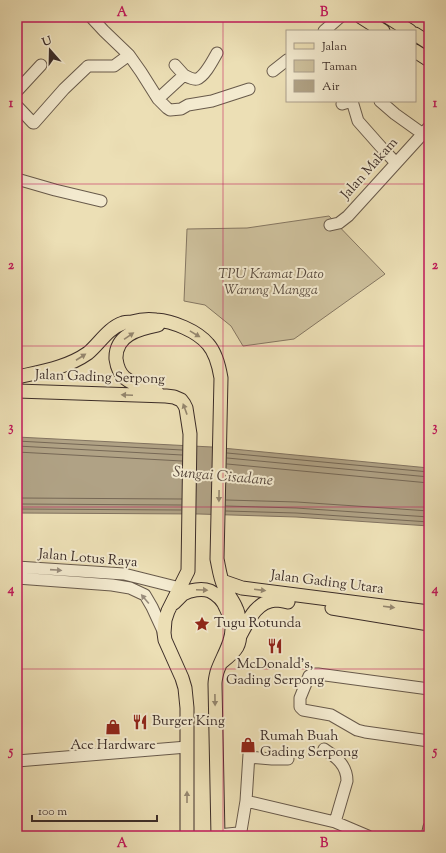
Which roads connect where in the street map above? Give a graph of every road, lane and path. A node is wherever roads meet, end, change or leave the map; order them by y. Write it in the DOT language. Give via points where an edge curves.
graph roads {
  1 [pos="91,17"];
  2 [pos="340,17"];
  3 [pos="361,17"];
  4 [pos="388,17"];
  5 [pos="325,30"];
  6 [pos="382,30"];
  7 [pos="408,30"];
  8 [pos="416,35"];
  9 [pos="429,43"];
  10 [pos="416,52"];
  11 [pos="217,53"];
  12 [pos="129,55"];
  13 [pos="429,60"];
  14 [pos="286,61"];
  15 [pos="41,65"];
  16 [pos="175,65"];
  17 [pos="273,71"];
  18 [pos="184,76"];
  19 [pos="249,89"];
  20 [pos="17,91"];
  21 [pos="158,99"];
  22 [pos="349,102"];
  23 [pos="381,102"];
  24 [pos="17,106"];
  25 [pos="426,130"];
  26 [pos="396,163"];
  27 [pos="17,179"];
  28 [pos="101,201"];
  29 [pos="330,225"];
  30 [pos="169,323"];
  31 [pos="17,376"];
  32 [pos="17,391"];
  33 [pos="166,396"];
  34 [pos="17,567"];
  35 [pos="137,577"];
  36 [pos="17,578"];
  37 [pos="223,584"];
  38 [pos="130,588"];
  39 [pos="180,588"];
  40 [pos="169,608"];
  41 [pos="429,612"];
  42 [pos="429,624"];
  43 [pos="164,633"];
  44 [pos="240,636"];
  45 [pos="222,662"];
  46 [pos="429,689"];
  47 [pos="429,741"];
  48 [pos="187,747"];
  49 [pos="324,748"];
  50 [pos="288,759"];
  51 [pos="17,761"];
  52 [pos="246,801"];
  53 [pos="334,822"];
  54 [pos="429,827"];
  55 [pos="218,835"];
  56 [pos="187,836"];
  57 [pos="368,836"];
  58 [pos="427,836"];
  1 -- 12 [label="street"];
  2 -- 5 [label="street"];
  3 -- 6 [label="main road"];
  4 -- 6 [label="main road"];
  4 -- 7 [label="main road"];
  8 -- 9 [label="main road"];
  10 -- 13 [label="main road"];
  11 -- 18 [label="street" via="198,79"];
  12 -- 21 [label="street"];
  12 -- 24 [label="street" via="114,66 88,66 36,122 33,123"];
  14 -- 17 [label="street"];
  15 -- 20 [label="street"];
  16 -- 18 [label="street"];
  18 -- 21 [label="street"];
  19 -- 21 [label="street" via="180,109 170,110"];
  22 -- 26 [label="street" via="358,121"];
  23 -- 25 [label="street" via="395,114"];
  25 -- 26 [label="street, Jalan Makam"];
  26 -- 29 [label="street, Jalan Makam" via="348,216 339,223"];
  27 -- 28 [label="street"];
  31 -- 30 [label="main road, Jalan Gading Serpong, one-way" via="73,362 123,323 139,320"];
  33 -- 30 [label="main road, one-way" via="126,379 116,362 116,352 119,343 132,333"];
  30 -- 37 [label="main road, Jalan Gading Serpong, one-way" via="201,337 213,351 220,368 218,559"];
  33 -- 32 [label="main road, Jalan Gading Serpong, one-way"];
  39 -- 33 [label="main road, Jalan Gading Serpong, one-way" via="188,571 189,558 190,434 184,404 181,400"];
  34 -- 35 [label="street, Jalan Lotus Raya, one-way"];
  35 -- 38 [label="street"];
  35 -- 39 [label="street, Jalan Lotus Raya"];
  36 -- 38 [label="street, Jalan Lotus Raya"];
  37 -- 41 [label="main road, Jalan Gading Utara, one-way"];
  37 -- 44 [label="main road" via="238,610"];
  43 -- 38 [label="street, Jalan Lotus Raya, one-way" via="144,595"];
  39 -- 40 [label="main road, Jalan Gading Serpong"];
  40 -- 43 [label="main road, Jalan Gading Serpong"];
  40 -- 45 [label="main road, one-way" via="190,591 208,590 221,599 229,613 232,627"];
  42 -- 44 [label="main road, Jalan Gading Utara" via="276,600 258,607"];
  43 -- 48 [label="main road" via="185,688"];
  44 -- 45 [label="main road, Jalan Gading Utara" via="234,652"];
  45 -- 55 [label="main road, one-way" via="215,684"];
  46 -- 47 [label="street" via="312,674 300,698 300,707 303,710 331,715 357,730"];
  48 -- 51 [label="street"];
  56 -- 48 [label="main road, one-way"];
  49 -- 53 [label="street" via="338,760 347,777"];
  50 -- 52 [label="street" via="249,755"];
  52 -- 53 [label="street"];
  52 -- 55 [label="street" via="240,832"];
  53 -- 57 [label="street"];
  54 -- 58 [label="street"];
}
